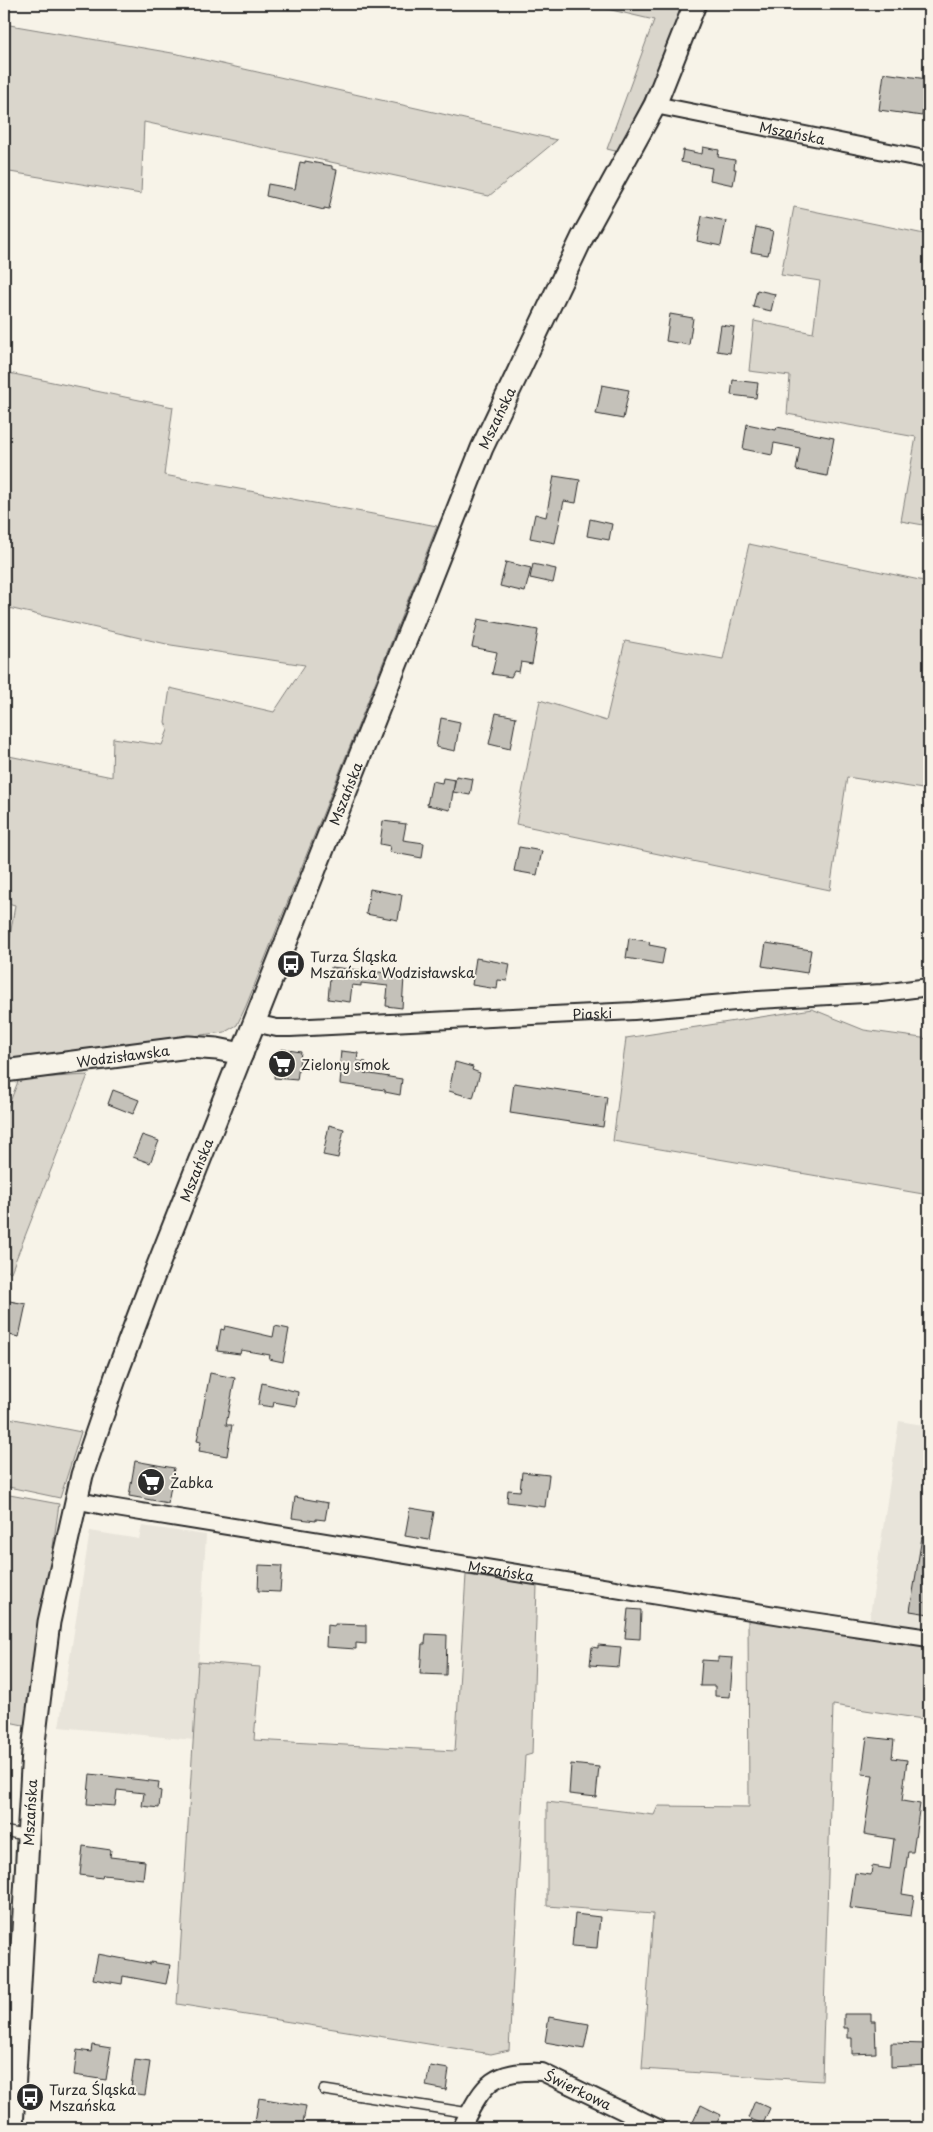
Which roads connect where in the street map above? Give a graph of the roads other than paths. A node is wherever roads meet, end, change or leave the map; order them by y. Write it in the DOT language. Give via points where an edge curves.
graph roads {
  1 [pos="695,4"];
  2 [pos="655,105"];
  3 [pos="929,160"];
  4 [pos="929,987"];
  5 [pos="254,1023"];
  6 [pos="242,1054"];
  7 [pos="4,1070"];
  8 [pos="75,1500"];
  9 [pos="929,1638"];
  10 [pos="4,1831"];
  11 [pos="28,1836"];
  12 [pos="10,2053"];
  13 [pos="324,2090"];
  14 [pos="469,2113"];
  15 [pos="12,2128"];
  16 [pos="461,2128"];
  17 [pos="658,2128"];
  1 -- 2 [label="street, Mszańska"];
  2 -- 3 [label="street, Mszańska"];
  2 -- 5 [label="street, Mszańska" via="582,238 482,448"];
  4 -- 5 [label="street, Piaski" via="634,1012 290,1028"];
  5 -- 6 [label="street, Mszańska"];
  6 -- 7 [label="street, Wodzisławska" via="189,1047"];
  6 -- 8 [label="street, Mszańska" via="117,1372"];
  8 -- 9 [label="street, Mszańska"];
  8 -- 11 [label="street, Mszańska" via="50,1622 34,1750"];
  10 -- 11 [label="lane"];
  11 -- 12 [label="street, Mszańska"];
  12 -- 15 [label="street, Mszańska"];
  13 -- 14 [label="lane"];
  14 -- 16 [label="street, Świerkowa"];
  14 -- 17 [label="street, Świerkowa" via="490,2081 521,2072 542,2072"];
}
